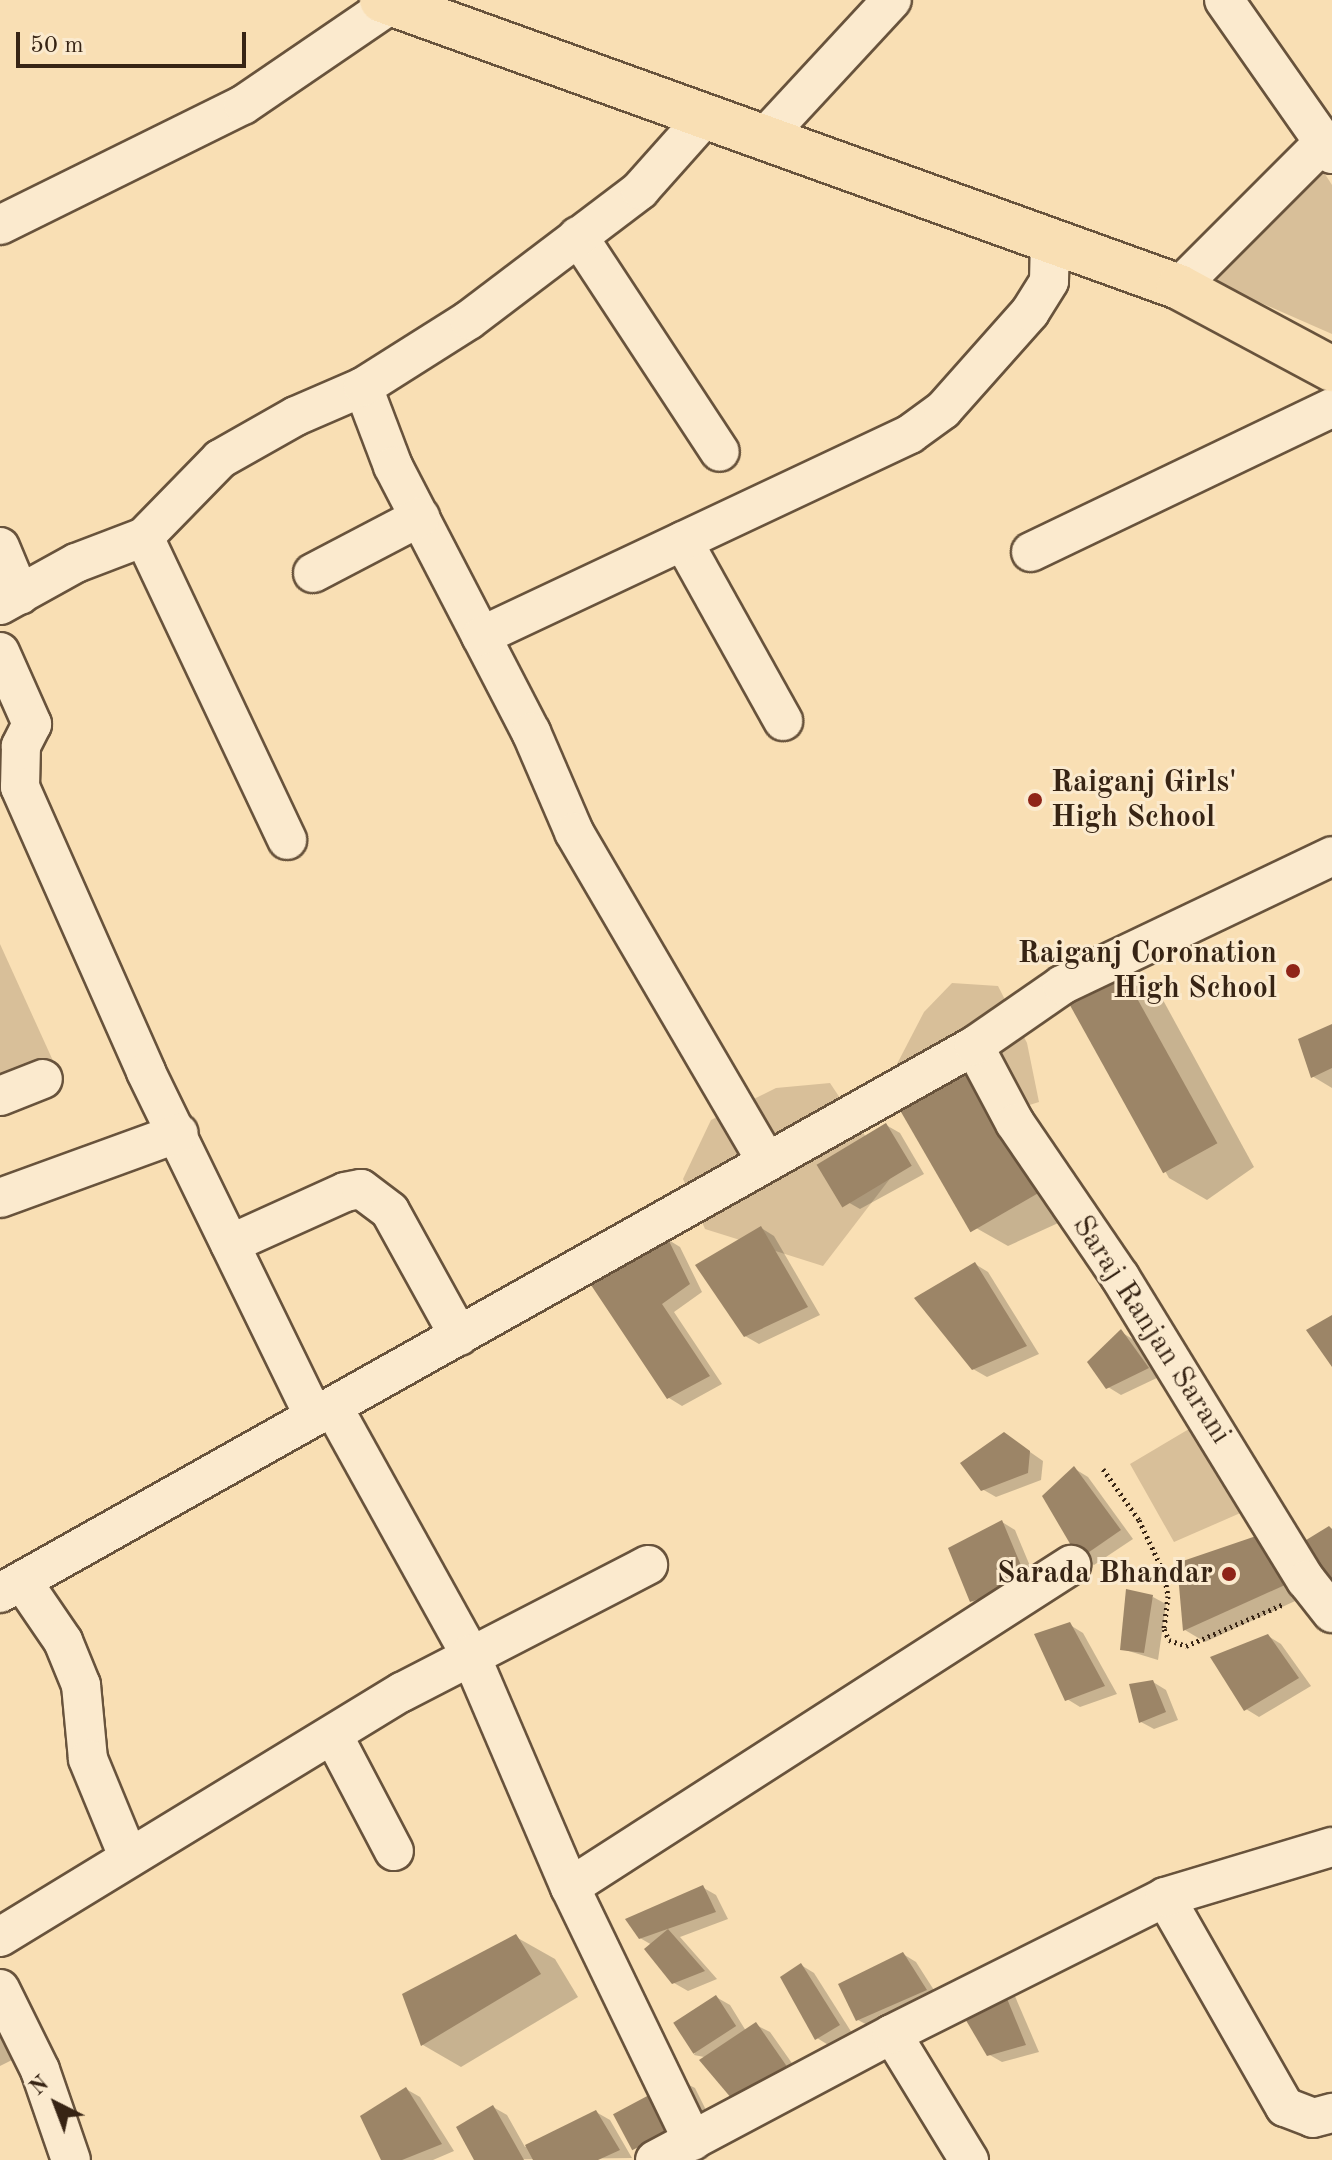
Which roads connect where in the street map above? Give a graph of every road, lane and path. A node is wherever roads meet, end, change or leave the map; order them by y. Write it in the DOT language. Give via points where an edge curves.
graph roads {
  1 [pos="892,0"];
  2 [pos="1224,0"];
  3 [pos="391,2"];
  4 [pos="705,117"];
  5 [pos="764,138"];
  6 [pos="1328,148"];
  7 [pos="0,225"];
  8 [pos="578,236"];
  9 [pos="1050,241"];
  10 [pos="1179,287"];
  11 [pos="1332,369"];
  12 [pos="363,387"];
  13 [pos="1332,408"];
  14 [pos="720,452"];
  15 [pos="420,517"];
  16 [pos="144,537"];
  17 [pos="683,541"];
  18 [pos="0,547"];
  19 [pos="1031,552"];
  20 [pos="313,573"];
  21 [pos="10,600"];
  22 [pos="481,636"];
  23 [pos="0,652"];
  24 [pos="783,721"];
  25 [pos="287,840"];
  26 [pos="1332,856"];
  27 [pos="974,1046"];
  28 [pos="43,1079"];
  29 [pos="0,1096"];
  30 [pos="179,1133"];
  31 [pos="767,1162"];
  32 [pos="0,1198"];
  33 [pos="230,1244"];
  34 [pos="459,1336"];
  35 [pos="324,1412"];
  36 [pos="1103,1469"];
  37 [pos="648,1565"];
  38 [pos="1071,1565"];
  39 [pos="11,1587"];
  40 [pos="1323,1602"];
  41 [pos="470,1654"];
  42 [pos="333,1735"];
  43 [pos="1332,1847"];
  44 [pos="394,1851"];
  45 [pos="128,1856"];
  46 [pos="570,1887"];
  47 [pos="1165,1897"];
  48 [pos="0,1937"];
  49 [pos="0,1989"];
  50 [pos="892,2034"];
  51 [pos="1332,2113"];
  52 [pos="693,2141"];
  53 [pos="71,2160"];
  54 [pos="655,2160"];
  55 [pos="969,2160"];
  1 -- 5 [label="street"];
  2 -- 6 [label="street"];
  3 -- 4 [label="main road"];
  3 -- 7 [label="street" via="202,128"];
  4 -- 5 [label="main road"];
  4 -- 8 [label="street" via="640,190"];
  5 -- 9 [label="main road"];
  6 -- 10 [label="street"];
  8 -- 12 [label="street" via="469,320"];
  8 -- 14 [label="street"];
  9 -- 10 [label="main road"];
  9 -- 17 [label="street" via="1049,281 1030,312 943,410 910,434"];
  10 -- 11 [label="main road"];
  12 -- 15 [label="street" via="393,466"];
  12 -- 16 [label="street" via="296,416 220,459"];
  13 -- 19 [label="street"];
  15 -- 20 [label="street"];
  15 -- 22 [label="street"];
  16 -- 21 [label="street" via="76,563"];
  16 -- 25 [label="street"];
  17 -- 22 [label="street"];
  17 -- 24 [label="street"];
  18 -- 21 [label="street"];
  22 -- 31 [label="street" via="531,732 574,832"];
  23 -- 30 [label="street" via="32,724 21,746 20,787 114,1002"];
  26 -- 27 [label="street" via="1122,953 1062,985"];
  27 -- 31 [label="street"];
  27 -- 40 [label="street, Saraj Ranjan Sarani" via="1015,1123 1120,1277"];
  28 -- 29 [label="street"];
  30 -- 32 [label="street"];
  30 -- 33 [label="street"];
  31 -- 34 [label="street"];
  33 -- 34 [label="street" via="361,1189 390,1211"];
  33 -- 35 [label="street"];
  34 -- 35 [label="street"];
  35 -- 39 [label="street"];
  35 -- 41 [label="street"];
  36 -- 40 [label="path" via="1139,1520 1164,1573 1164,1629 1174,1644 1194,1643"];
  37 -- 41 [label="street"];
  38 -- 46 [label="street"];
  39 -- 45 [label="street" via="63,1641 75,1670 88,1759"];
  41 -- 42 [label="street"];
  41 -- 46 [label="street"];
  42 -- 44 [label="street"];
  42 -- 45 [label="street"];
  43 -- 47 [label="street"];
  45 -- 48 [label="street"];
  46 -- 52 [label="street"];
  47 -- 50 [label="street"];
  47 -- 51 [label="street" via="1285,2107 1313,2118"];
  49 -- 53 [label="street" via="40,2070"];
  50 -- 52 [label="street"];
  50 -- 55 [label="street"];
  52 -- 54 [label="street"];
}
